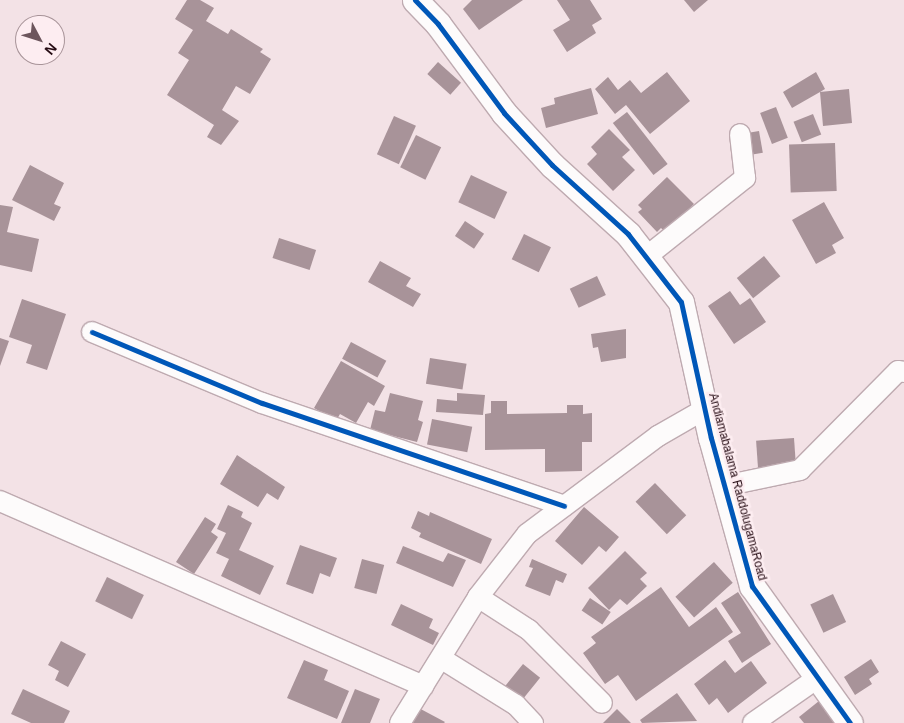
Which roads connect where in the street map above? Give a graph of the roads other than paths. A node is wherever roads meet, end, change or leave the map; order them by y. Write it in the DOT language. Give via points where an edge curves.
graph roads {
  1 [pos="414,0"];
  2 [pos="740,134"];
  3 [pos="646,257"];
  4 [pos="92,332"];
  5 [pos="904,372"];
  6 [pos="704,409"];
  7 [pos="724,486"];
  8 [pos="0,501"];
  9 [pos="564,506"];
  10 [pos="478,597"];
  11 [pos="442,659"];
  12 [pos="816,679"];
  13 [pos="423,686"];
  14 [pos="602,703"];
  15 [pos="400,723"];
  16 [pos="533,723"];
  17 [pos="753,723"];
  18 [pos="850,723"];
  1 -- 3 [label="street, Andiamabalama RaddolugamaRoad" via="438,24 504,113 552,165 628,234"];
  2 -- 3 [label="street" via="745,178"];
  3 -- 6 [label="street, Andiamabalama RaddolugamaRoad" via="681,302"];
  4 -- 9 [label="street" via="262,402"];
  5 -- 7 [label="street" via="898,371 800,470"];
  6 -- 7 [label="street, Andiamabalama RaddolugamaRoad"];
  6 -- 9 [label="street" via="658,436"];
  7 -- 12 [label="street, Andiamabalama RaddolugamaRoad" via="752,586"];
  8 -- 13 [label="street"];
  9 -- 10 [label="street" via="527,534"];
  10 -- 11 [label="street"];
  10 -- 14 [label="street" via="529,630"];
  11 -- 13 [label="street"];
  11 -- 16 [label="street" via="516,705"];
  12 -- 17 [label="street"];
  12 -- 18 [label="street, Andiamabalama RaddolugamaRoad"];
  13 -- 15 [label="street"];
}
